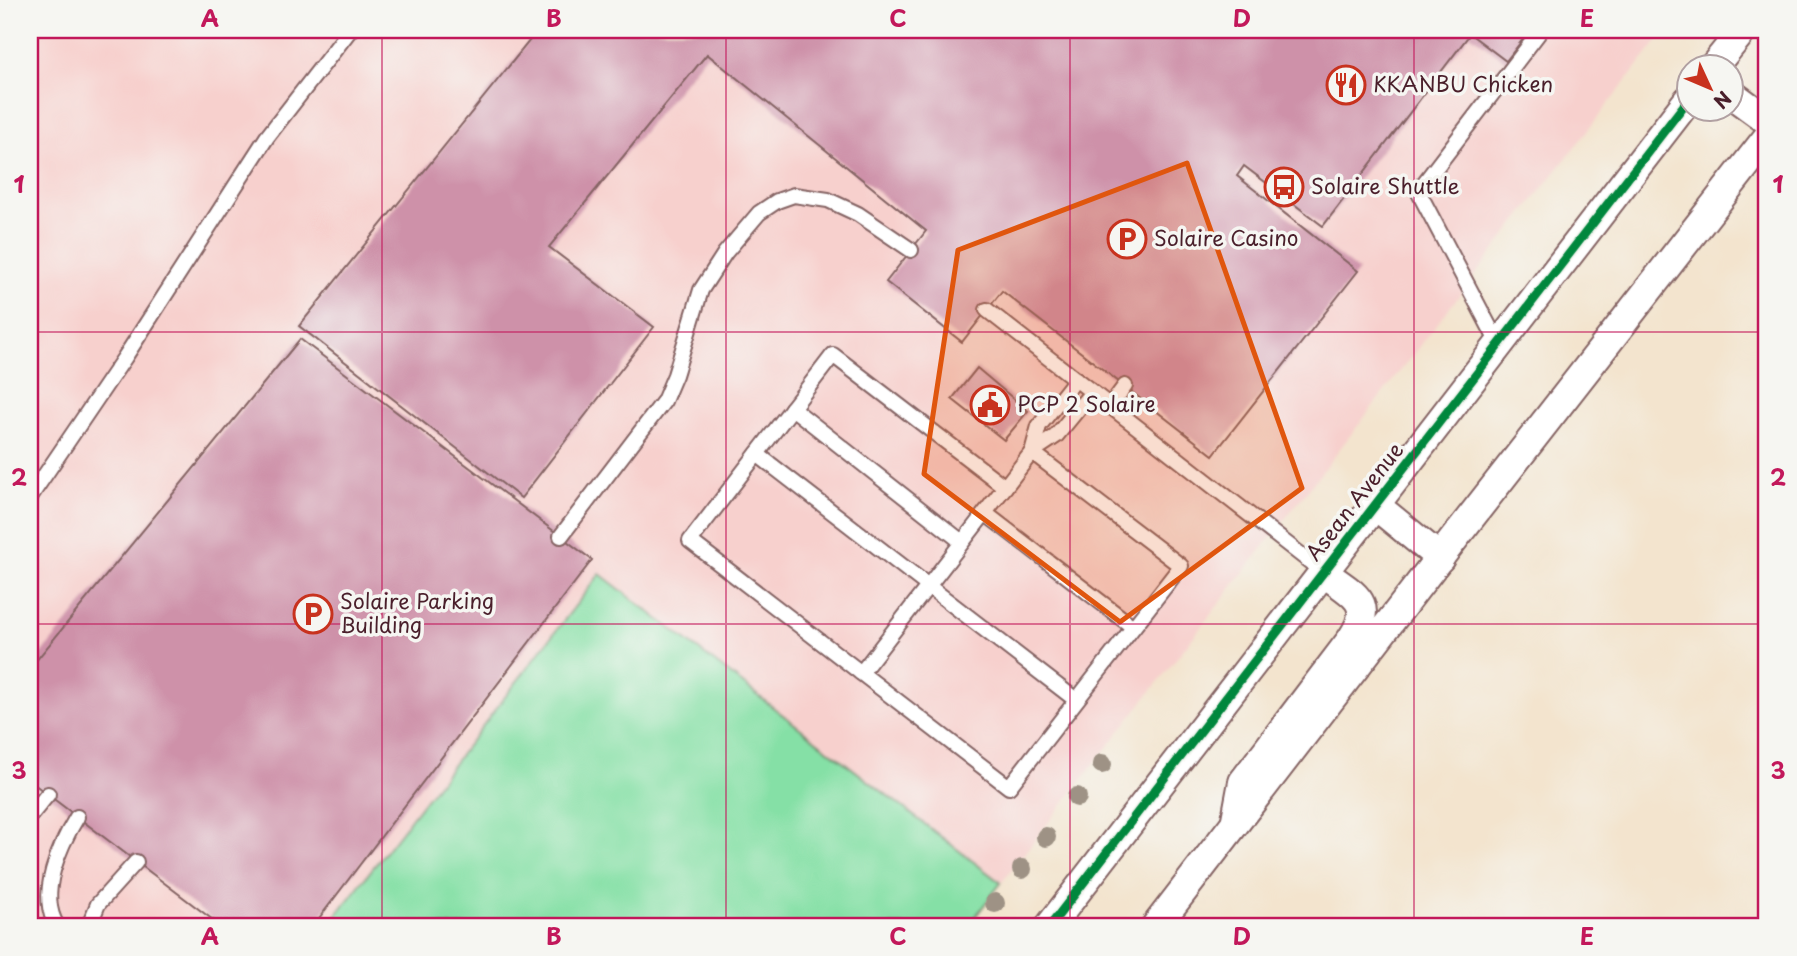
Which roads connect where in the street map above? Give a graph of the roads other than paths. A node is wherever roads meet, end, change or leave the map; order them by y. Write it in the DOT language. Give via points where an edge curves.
graph roads {
  1 [pos="350,30"];
  2 [pos="1541,30"];
  3 [pos="1743,30"];
  4 [pos="1725,52"];
  5 [pos="1744,103"];
  6 [pos="1674,119"];
  7 [pos="1767,120"];
  8 [pos="1767,138"];
  9 [pos="911,250"];
  10 [pos="987,310"];
  11 [pos="1499,345"];
  12 [pos="1076,379"];
  13 [pos="1125,386"];
  14 [pos="1092,392"];
  15 [pos="1110,406"];
  16 [pos="792,408"];
  17 [pos="1032,452"];
  18 [pos="757,454"];
  19 [pos="1005,487"];
  20 [pos="30,497"];
  21 [pos="1376,505"];
  22 [pos="985,513"];
  23 [pos="561,536"];
  24 [pos="962,542"];
  25 [pos="1440,558"];
  26 [pos="1323,572"];
  27 [pos="928,586"];
  28 [pos="1133,626"];
  29 [pos="861,673"];
  30 [pos="1076,700"];
  31 [pos="48,794"];
  32 [pos="30,816"];
  33 [pos="77,817"];
  34 [pos="1235,825"];
  35 [pos="136,862"];
  36 [pos="57,926"];
  37 [pos="89,926"];
  38 [pos="1050,926"];
  39 [pos="1156,926"];
  1 -- 20 [label="lane" via="267,137"];
  2 -- 11 [label="lane" via="1418,191"];
  3 -- 4 [label="street"];
  5 -- 7 [label="street"];
  6 -- 11 [label="street, Asean Avenue"];
  8 -- 25 [label="street"];
  9 -- 23 [label="lane" via="828,200 793,195 759,213 701,290 664,401"];
  10 -- 12 [label="lane"];
  11 -- 21 [label="street, Asean Avenue"];
  12 -- 14 [label="lane"];
  12 -- 17 [label="lane" via="1039,426"];
  13 -- 15 [label="lane"];
  14 -- 15 [label="lane"];
  14 -- 17 [label="lane" via="1056,436"];
  15 -- 26 [label="lane"];
  16 -- 18 [label="lane"];
  16 -- 19 [label="lane" via="833,355"];
  16 -- 24 [label="lane"];
  17 -- 19 [label="lane"];
  17 -- 28 [label="lane" via="1181,566"];
  18 -- 27 [label="lane"];
  18 -- 29 [label="lane" via="690,541"];
  19 -- 22 [label="lane"];
  21 -- 25 [label="street"];
  21 -- 26 [label="street, Asean Avenue"];
  22 -- 24 [label="lane"];
  22 -- 28 [label="lane"];
  24 -- 27 [label="lane"];
  25 -- 34 [label="street"];
  26 -- 34 [label="street" via="1357,599 1363,620 1243,782"];
  26 -- 38 [label="street, Asean Avenue"];
  27 -- 29 [label="lane"];
  27 -- 30 [label="lane"];
  28 -- 30 [label="lane"];
  29 -- 30 [label="lane" via="1009,787"];
  31 -- 32 [label="lane"];
  33 -- 36 [label="lane" via="53,868 50,893"];
  34 -- 39 [label="street"];
  35 -- 37 [label="lane" via="98,904"];
}
